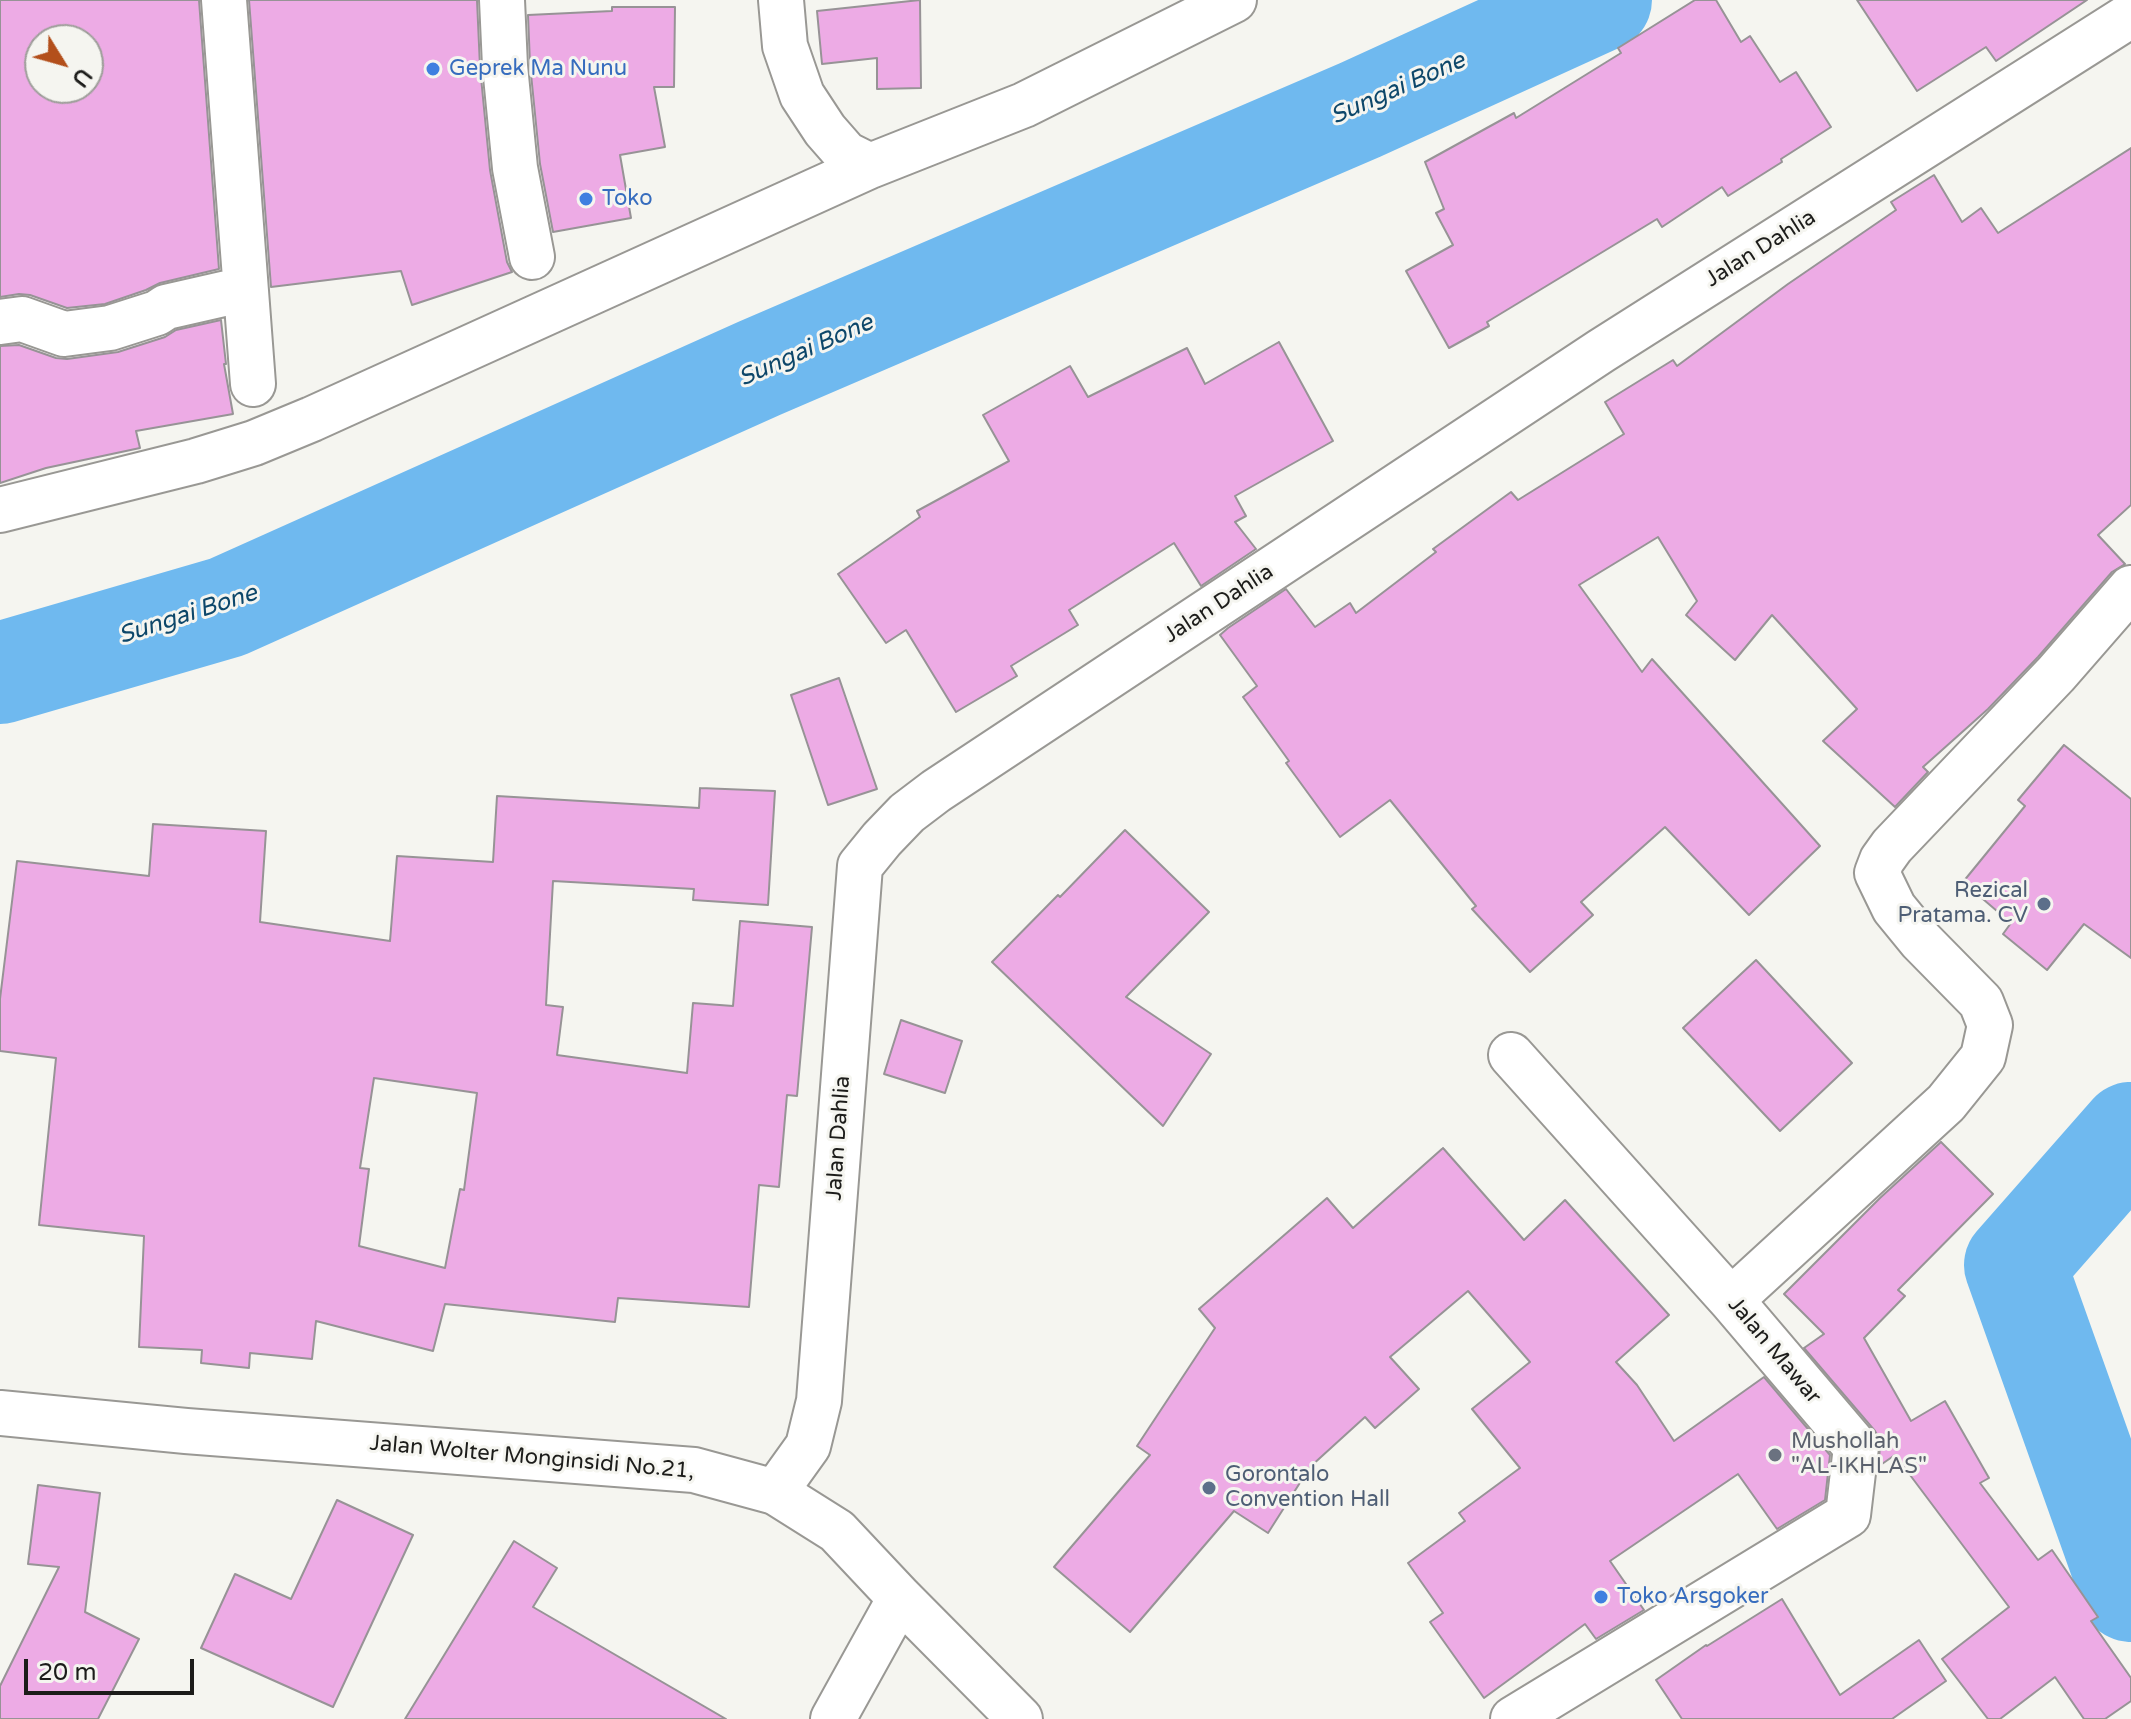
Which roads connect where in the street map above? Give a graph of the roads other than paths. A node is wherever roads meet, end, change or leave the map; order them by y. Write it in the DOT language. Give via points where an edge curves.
graph roads {
  1 [pos="224,0"];
  2 [pos="502,0"];
  3 [pos="781,0"];
  4 [pos="1234,0"];
  5 [pos="2131,15"];
  6 [pos="870,166"];
  7 [pos="532,257"];
  8 [pos="245,289"];
  9 [pos="0,322"];
  10 [pos="253,384"];
  11 [pos="0,510"];
  12 [pos="2131,588"];
  13 [pos="1511,1055"];
  14 [pos="1731,1300"];
  15 [pos="0,1413"];
  16 [pos="775,1492"];
  17 [pos="900,1598"];
  18 [pos="833,1719"];
  19 [pos="1020,1719"];
  20 [pos="1513,1719"];
  1 -- 8 [label="main road"];
  2 -- 7 [label="main road" via="515,168"];
  3 -- 6 [label="main road" via="785,46 802,95 846,154"];
  4 -- 6 [label="main road" via="1024,105"];
  5 -- 16 [label="main road, Jalan Dahlia" via="1601,351 936,791 882,839 860,866 819,1401 808,1446"];
  6 -- 11 [label="main road" via="254,443"];
  8 -- 9 [label="main road" via="166,307 110,328 64,334 22,319"];
  8 -- 10 [label="main road"];
  12 -- 14 [label="main road" via="1892,846 1877,873 1894,908 1981,1002 1990,1025 1983,1057 1946,1103"];
  13 -- 14 [label="main road, Jalan Mawar"];
  14 -- 20 [label="main road, Jalan Mawar" via="1856,1447 1848,1515"];
  15 -- 16 [label="main road, Jalan Wolter Monginsidi No.21," via="694,1470"];
  16 -- 17 [label="main road, Jalan Wolter Monginsidi No.21," via="837,1531"];
  17 -- 18 [label="main road"];
  17 -- 19 [label="main road, Jalan Wolter Monginsidi No.21,"];
}
